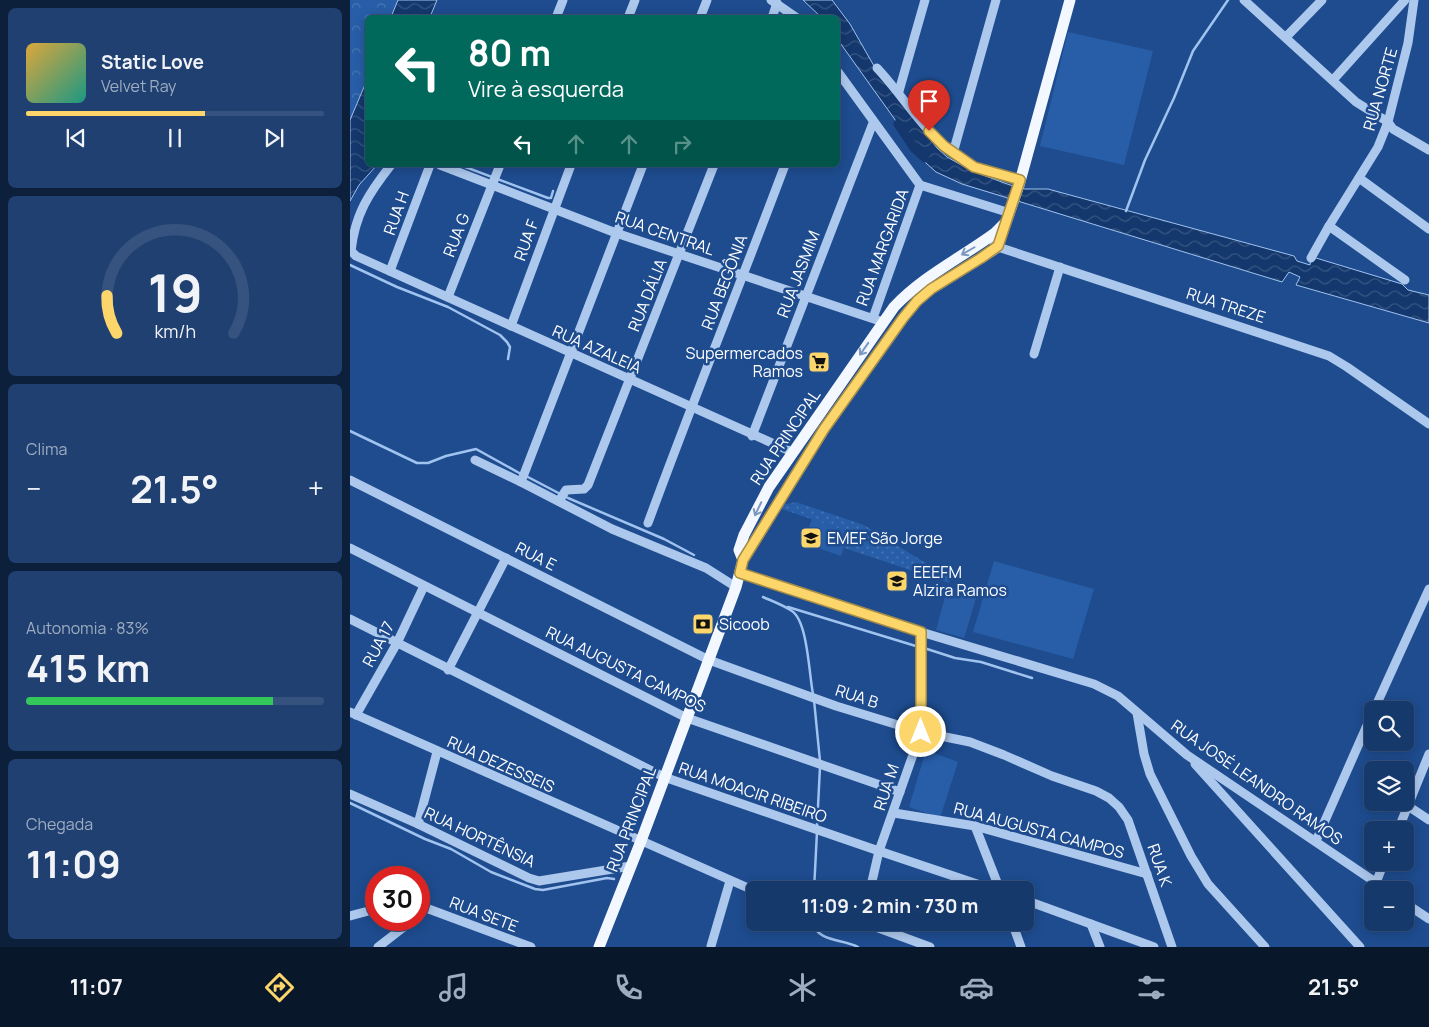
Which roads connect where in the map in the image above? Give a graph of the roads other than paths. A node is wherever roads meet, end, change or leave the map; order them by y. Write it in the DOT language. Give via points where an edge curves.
graph roads {
  1 [pos="563,0"];
  2 [pos="635,0"];
  3 [pos="707,0"];
  4 [pos="925,0"];
  5 [pos="996,0"];
  6 [pos="1070,0"];
  7 [pos="1244,0"];
  8 [pos="1322,0"];
  9 [pos="1405,0"];
  10 [pos="1414,0"];
  11 [pos="774,2"];
  12 [pos="557,15"];
  13 [pos="629,15"];
  14 [pos="701,15"];
  15 [pos="772,15"];
  16 [pos="793,15"];
  17 [pos="1286,37"];
  18 [pos="877,68"];
  19 [pos="840,75"];
  20 [pos="1333,80"];
  21 [pos="899,91"];
  22 [pos="1388,122"];
  23 [pos="874,123"];
  24 [pos="1429,150"];
  25 [pos="953,153"];
  26 [pos="389,167"];
  27 [pos="429,167"];
  28 [pos="445,167"];
  29 [pos="499,167"];
  30 [pos="570,167"];
  31 [pos="642,167"];
  32 [pos="713,167"];
  33 [pos="784,167"];
  34 [pos="1358,178"];
  35 [pos="1020,182"];
  36 [pos="492,184"];
  37 [pos="920,185"];
  38 [pos="554,208"];
  39 [pos="1010,213"];
  40 [pos="1329,226"];
  41 [pos="1429,229"];
  42 [pos="616,233"];
  43 [pos="988,238"];
  44 [pos="998,246"];
  45 [pos="680,254"];
  46 [pos="1311,258"];
  47 [pos="1060,267"];
  48 [pos="390,271"];
  49 [pos="743,276"];
  50 [pos="1406,280"];
  51 [pos="806,295"];
  52 [pos="448,297"];
  53 [pos="878,320"];
  54 [pos="511,326"];
  55 [pos="570,353"];
  56 [pos="1034,354"];
  57 [pos="630,380"];
  58 [pos="691,408"];
  59 [pos="1429,424"];
  60 [pos="752,436"];
  61 [pos="792,452"];
  62 [pos="475,460"];
  63 [pos="523,477"];
  64 [pos="350,480"];
  65 [pos="561,498"];
  66 [pos="648,523"];
  67 [pos="350,548"];
  68 [pos="506,558"];
  69 [pos="743,560"];
  70 [pos="738,580"];
  71 [pos="424,586"];
  72 [pos="1429,589"];
  73 [pos="478,613"];
  74 [pos="350,619"];
  75 [pos="921,632"];
  76 [pos="397,643"];
  77 [pos="708,660"];
  78 [pos="448,670"];
  79 [pos="1378,701"];
  80 [pos="1136,713"];
  81 [pos="353,714"];
  82 [pos="687,718"];
  83 [pos="921,732"];
  84 [pos="1364,732"];
  85 [pos="437,752"];
  86 [pos="1429,754"];
  87 [pos="1187,755"];
  88 [pos="664,777"];
  89 [pos="1414,791"];
  90 [pos="900,792"];
  91 [pos="350,794"];
  92 [pos="1109,798"];
  93 [pos="1414,810"];
  94 [pos="894,813"];
  95 [pos="1429,820"];
  96 [pos="418,824"];
  97 [pos="975,826"];
  98 [pos="641,841"];
  99 [pos="1316,841"];
  100 [pos="879,852"];
  101 [pos="631,866"];
  102 [pos="1147,874"];
  103 [pos="730,881"];
  104 [pos="872,881"];
  105 [pos="968,881"];
  106 [pos="996,881"];
  107 [pos="1375,881"];
  108 [pos="746,887"];
  109 [pos="1034,903"];
  110 [pos="1414,909"];
  111 [pos="430,911"];
  112 [pos="365,913"];
  113 [pos="350,916"];
  114 [pos="1429,919"];
  115 [pos="1092,924"];
  116 [pos="399,931"];
  117 [pos="885,931"];
  118 [pos="1015,931"];
  119 [pos="378,947"];
  120 [pos="530,947"];
  121 [pos="598,947"];
  122 [pos="710,947"];
  123 [pos="930,947"];
  124 [pos="1021,947"];
  125 [pos="1100,947"];
  126 [pos="1154,947"];
  127 [pos="1172,947"];
  128 [pos="1265,947"];
  129 [pos="1360,947"];
  1 -- 12 [label="street"];
  2 -- 13 [label="street"];
  3 -- 14 [label="street"];
  4 -- 21 [label="street"];
  5 -- 25 [label="street"];
  6 -- 35 [label="main road"];
  7 -- 17 [label="street"];
  8 -- 17 [label="street"];
  9 -- 20 [label="street"];
  10 -- 22 [label="street, RUA NORTE" via="1408,43"];
  11 -- 15 [label="street"];
  11 -- 16 [label="street"];
  17 -- 20 [label="street"];
  18 -- 21 [label="street"];
  19 -- 23 [label="street"];
  20 -- 22 [label="street" via="1356,102"];
  21 -- 25 [label="street" via="921,123"];
  22 -- 24 [label="street" via="1393,129"];
  22 -- 34 [label="street, RUA NORTE" via="1378,147"];
  23 -- 37 [label="street"];
  23 -- 51 [label="street, RUA JASMIM"];
  25 -- 35 [label="street" via="982,170"];
  26 -- 48 [label="street, RUA AZALEIA" via="361,208 351,251"];
  27 -- 48 [label="street, RUA H"];
  28 -- 36 [label="street, RUA CENTRAL"];
  29 -- 36 [label="street, RUA G"];
  30 -- 38 [label="street, RUA F"];
  31 -- 42 [label="street"];
  32 -- 45 [label="street, RUA DÁLIA"];
  33 -- 49 [label="street, RUA BEGÔNIA"];
  34 -- 40 [label="street, RUA NORTE"];
  34 -- 41 [label="street"];
  35 -- 39 [label="main road"];
  36 -- 38 [label="street, RUA CENTRAL"];
  36 -- 52 [label="street, RUA G"];
  37 -- 39 [label="street"];
  37 -- 53 [label="street, RUA MARGARIDA"];
  38 -- 42 [label="street, RUA CENTRAL"];
  38 -- 54 [label="street, RUA F"];
  39 -- 43 [label="main road, RUA PRINCIPAL"];
  39 -- 44 [label="main road"];
  40 -- 46 [label="street, RUA NORTE"];
  40 -- 50 [label="street"];
  42 -- 45 [label="street, RUA CENTRAL"];
  42 -- 55 [label="street"];
  43 -- 44 [label="street, RUA TREZE"];
  43 -- 53 [label="main road, RUA PRINCIPAL, one-way" via="931,275"];
  44 -- 47 [label="street, RUA TREZE"];
  44 -- 69 [label="main road, RUA PRINCIPAL" via="931,289 903,318 824,429"];
  45 -- 49 [label="street, RUA CENTRAL"];
  45 -- 57 [label="street, RUA DÁLIA"];
  47 -- 56 [label="street"];
  47 -- 59 [label="street, RUA TREZE" via="1329,356"];
  48 -- 52 [label="street, RUA AZALEIA"];
  49 -- 51 [label="street, RUA CENTRAL"];
  49 -- 58 [label="street, RUA BEGÔNIA"];
  51 -- 53 [label="street, RUA CENTRAL"];
  51 -- 60 [label="street, RUA JASMIM"];
  52 -- 54 [label="street, RUA AZALEIA"];
  53 -- 61 [label="main road, RUA PRINCIPAL, one-way"];
  54 -- 55 [label="street, RUA AZALEIA"];
  55 -- 57 [label="street, RUA AZALEIA"];
  55 -- 63 [label="street"];
  57 -- 58 [label="street, RUA AZALEIA"];
  57 -- 65 [label="street, RUA DÁLIA" via="588,485 584,489 569,490"];
  58 -- 60 [label="street, RUA AZALEIA"];
  58 -- 66 [label="street, RUA BEGÔNIA"];
  60 -- 61 [label="street, RUA AZALEIA"];
  61 -- 69 [label="main road, RUA PRINCIPAL, one-way" via="744,535 739,550"];
  62 -- 63 [label="street, RUA JOSÉ LEANDRO RAMOS"];
  63 -- 65 [label="street, RUA JOSÉ LEANDRO RAMOS"];
  64 -- 68 [label="street, RUA E"];
  65 -- 70 [label="street, RUA JOSÉ LEANDRO RAMOS" via="612,529"];
  67 -- 71 [label="street, RUA AUGUSTA CAMPOS"];
  68 -- 73 [label="street"];
  68 -- 77 [label="street, RUA E"];
  69 -- 70 [label="main road, RUA PRINCIPAL"];
  70 -- 75 [label="street, RUA JOSÉ LEANDRO RAMOS"];
  70 -- 77 [label="main road, RUA PRINCIPAL"];
  71 -- 73 [label="street, RUA AUGUSTA CAMPOS"];
  71 -- 76 [label="street, RUA 17"];
  72 -- 79 [label="street"];
  73 -- 78 [label="street"];
  73 -- 82 [label="street, RUA AUGUSTA CAMPOS"];
  74 -- 76 [label="street, RUA MOACIR RIBEIRO"];
  75 -- 80 [label="street, RUA JOSÉ LEANDRO RAMOS" via="1094,684 1118,696"];
  75 -- 83 [label="street, RUA M"];
  76 -- 78 [label="street, RUA MOACIR RIBEIRO"];
  76 -- 81 [label="street, RUA 17"];
  77 -- 82 [label="main road, RUA PRINCIPAL"];
  77 -- 83 [label="street, RUA B" via="836,706"];
  78 -- 88 [label="street, RUA MOACIR RIBEIRO"];
  80 -- 87 [label="street, RUA JOSÉ LEANDRO RAMOS"];
  80 -- 128 [label="street" via="1150,774 1191,856 1208,884"];
  81 -- 85 [label="street, RUA DEZESSEIS"];
  82 -- 88 [label="main road, RUA PRINCIPAL"];
  82 -- 90 [label="street, RUA AUGUSTA CAMPOS"];
  83 -- 90 [label="street, RUA M"];
  83 -- 92 [label="street, RUA B" via="970,742"];
  84 -- 99 [label="street"];
  85 -- 96 [label="street"];
  85 -- 98 [label="street, RUA DEZESSEIS"];
  86 -- 89 [label="street"];
  87 -- 99 [label="street, RUA JOSÉ LEANDRO RAMOS"];
  87 -- 129 [label="street"];
  88 -- 98 [label="main road, RUA PRINCIPAL"];
  88 -- 100 [label="street, RUA MOACIR RIBEIRO"];
  90 -- 94 [label="street, RUA M"];
  91 -- 96 [label="street, RUA HORTÊNSIA"];
  92 -- 102 [label="street, RUA K" via="1128,820"];
  93 -- 95 [label="street"];
  94 -- 97 [label="street, RUA AUGUSTA CAMPOS"];
  94 -- 100 [label="street, RUA M"];
  96 -- 101 [label="street, RUA HORTÊNSIA" via="540,881"];
  97 -- 102 [label="street, RUA AUGUSTA CAMPOS"];
  97 -- 106 [label="street"];
  98 -- 101 [label="main road, RUA PRINCIPAL"];
  98 -- 103 [label="street, RUA DEZESSEIS"];
  99 -- 107 [label="street, RUA JOSÉ LEANDRO RAMOS"];
  100 -- 104 [label="street, RUA M"];
  100 -- 105 [label="street, RUA MOACIR RIBEIRO"];
  101 -- 121 [label="main road, RUA PRINCIPAL"];
  102 -- 127 [label="street, RUA K"];
  103 -- 108 [label="street, RUA DEZESSEIS"];
  103 -- 122 [label="street"];
  109 -- 115 [label="street"];
  110 -- 114 [label="street"];
  111 -- 120 [label="street, RUA SETE"];
  112 -- 113 [label="street"];
  115 -- 125 [label="street"];
  115 -- 126 [label="street"];
  116 -- 119 [label="street"];
  117 -- 123 [label="street"];
  118 -- 124 [label="street"];
}
